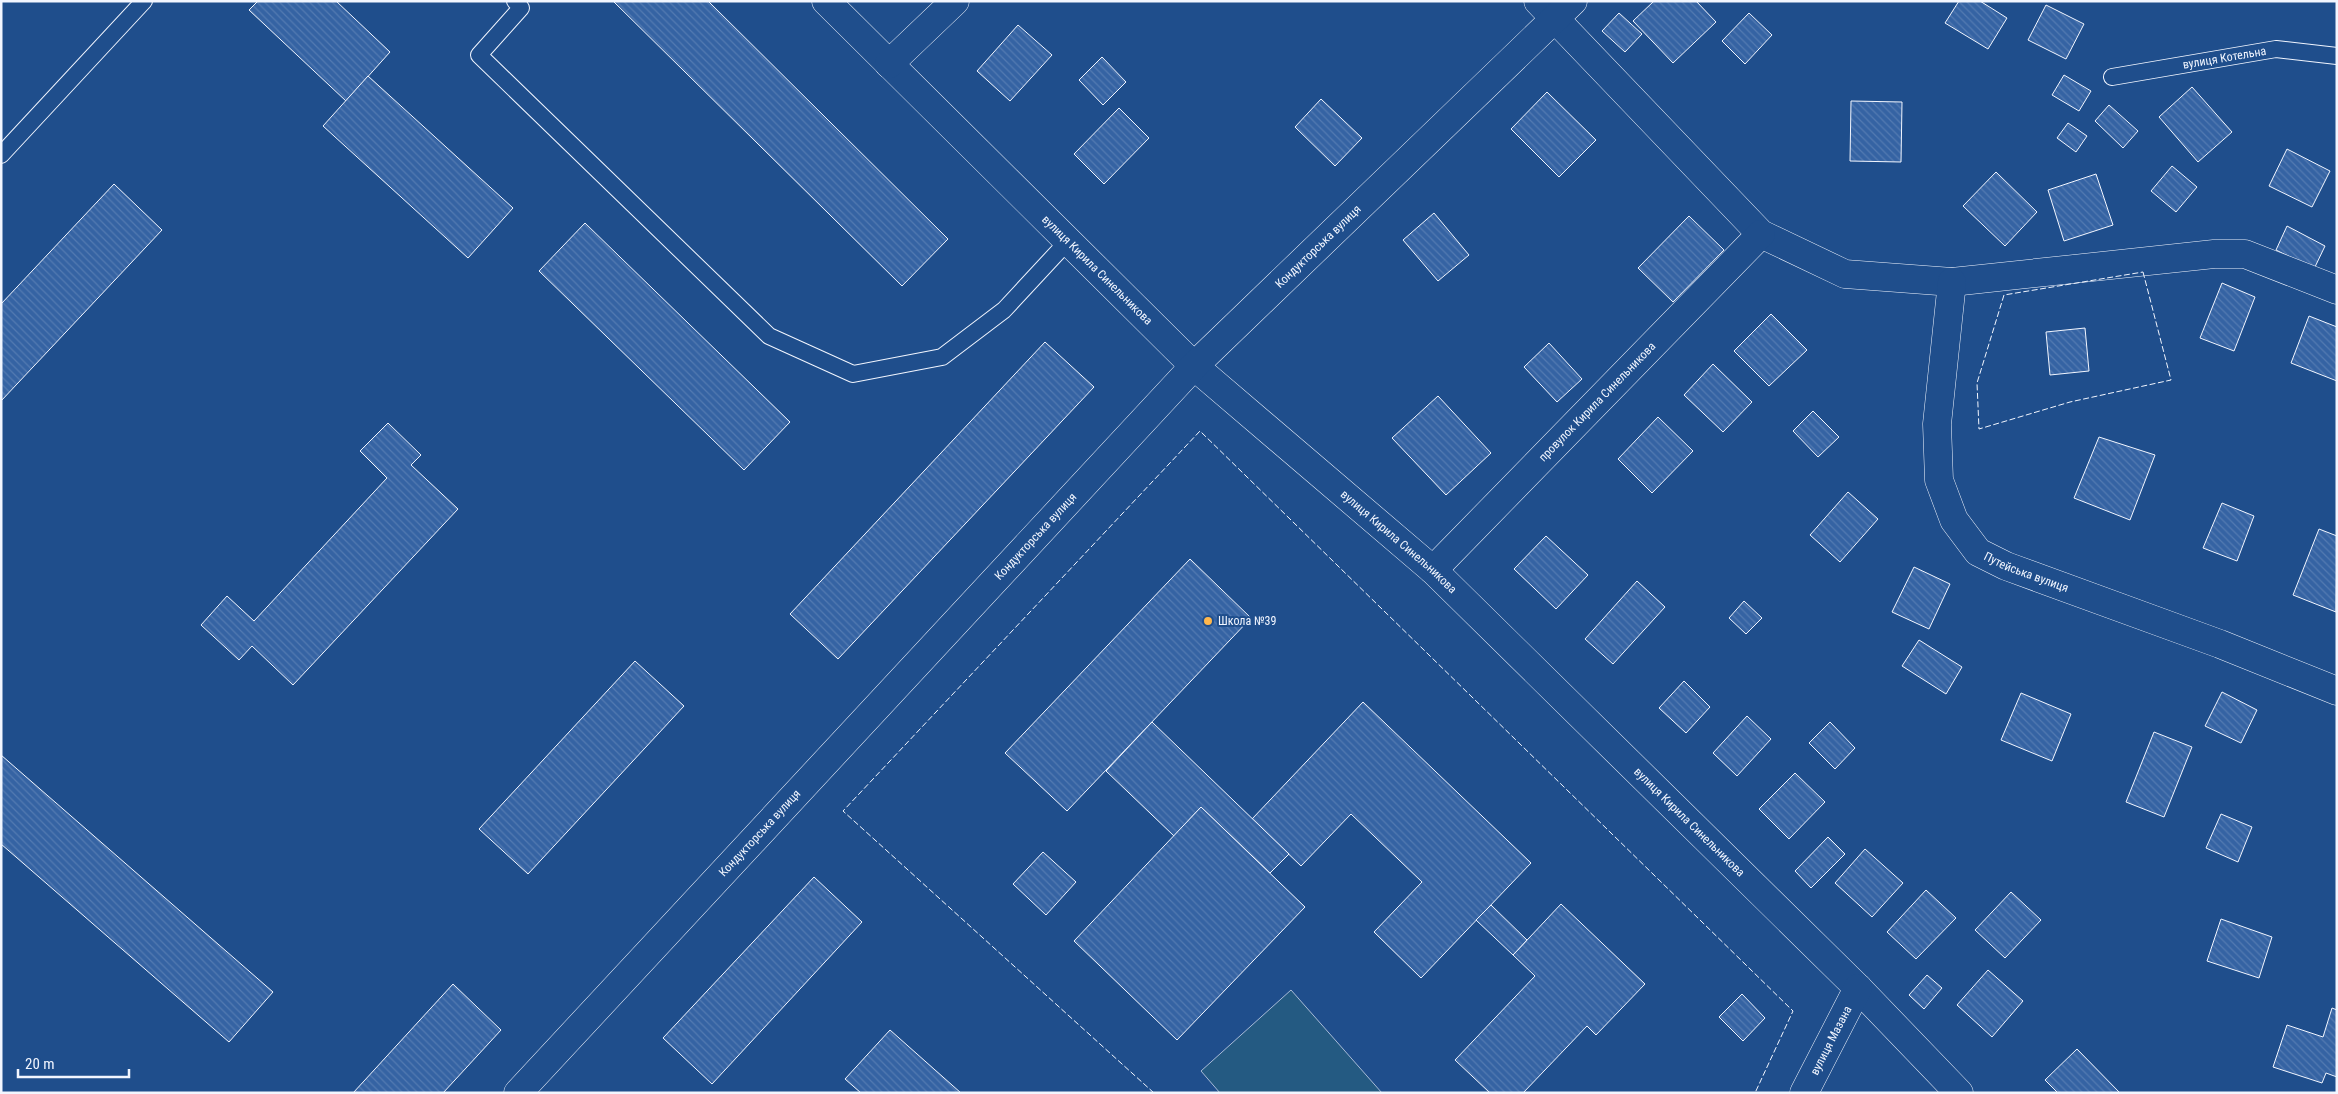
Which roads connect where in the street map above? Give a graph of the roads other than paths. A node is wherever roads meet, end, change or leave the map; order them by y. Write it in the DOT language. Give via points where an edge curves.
graph roads {
  1 [pos="144,1"];
  2 [pos="515,1"];
  3 [pos="826,1"];
  4 [pos="955,1"];
  5 [pos="1555,7"];
  6 [pos="2337,56"];
  7 [pos="889,64"];
  8 [pos="2112,77"];
  9 [pos="1,155"];
  10 [pos="1761,234"];
  11 [pos="1068,241"];
  12 [pos="1952,282"];
  13 [pos="2337,290"];
  14 [pos="1194,366"];
  15 [pos="1433,570"];
  16 [pos="2337,691"];
  17 [pos="1858,988"];
  18 [pos="518,1093"];
  19 [pos="1804,1093"];
  20 [pos="1959,1093"];
  1 -- 9 [label="lane"];
  2 -- 11 [label="lane" via="521,8 479,56 769,336 853,374 942,357 1004,310"];
  3 -- 7 [label="street, вулиця Кирила Синельникова"];
  4 -- 7 [label="street"];
  5 -- 10 [label="street"];
  5 -- 14 [label="street, Кондукторська вулиця"];
  6 -- 8 [label="lane, вулиця Котельна" via="2276,49"];
  7 -- 11 [label="street, вулиця Кирила Синельникова"];
  10 -- 12 [label="street" via="1845,274"];
  10 -- 15 [label="street, провулок Кирила Синельникова"];
  11 -- 14 [label="street, вулиця Кирила Синельникова"];
  12 -- 13 [label="street" via="2214,254 2246,254"];
  12 -- 16 [label="street, Путейська вулиця" via="1937,424 1940,480 1954,520 1978,552 2006,566 2220,644"];
  14 -- 15 [label="street, вулиця Кирила Синельникова"];
  14 -- 18 [label="street, Кондукторська вулиця"];
  15 -- 17 [label="street, вулиця Кирила Синельникова"];
  17 -- 19 [label="street, вулиця Мазана"];
  17 -- 20 [label="street, вулиця Кирила Синельникова"];
}
